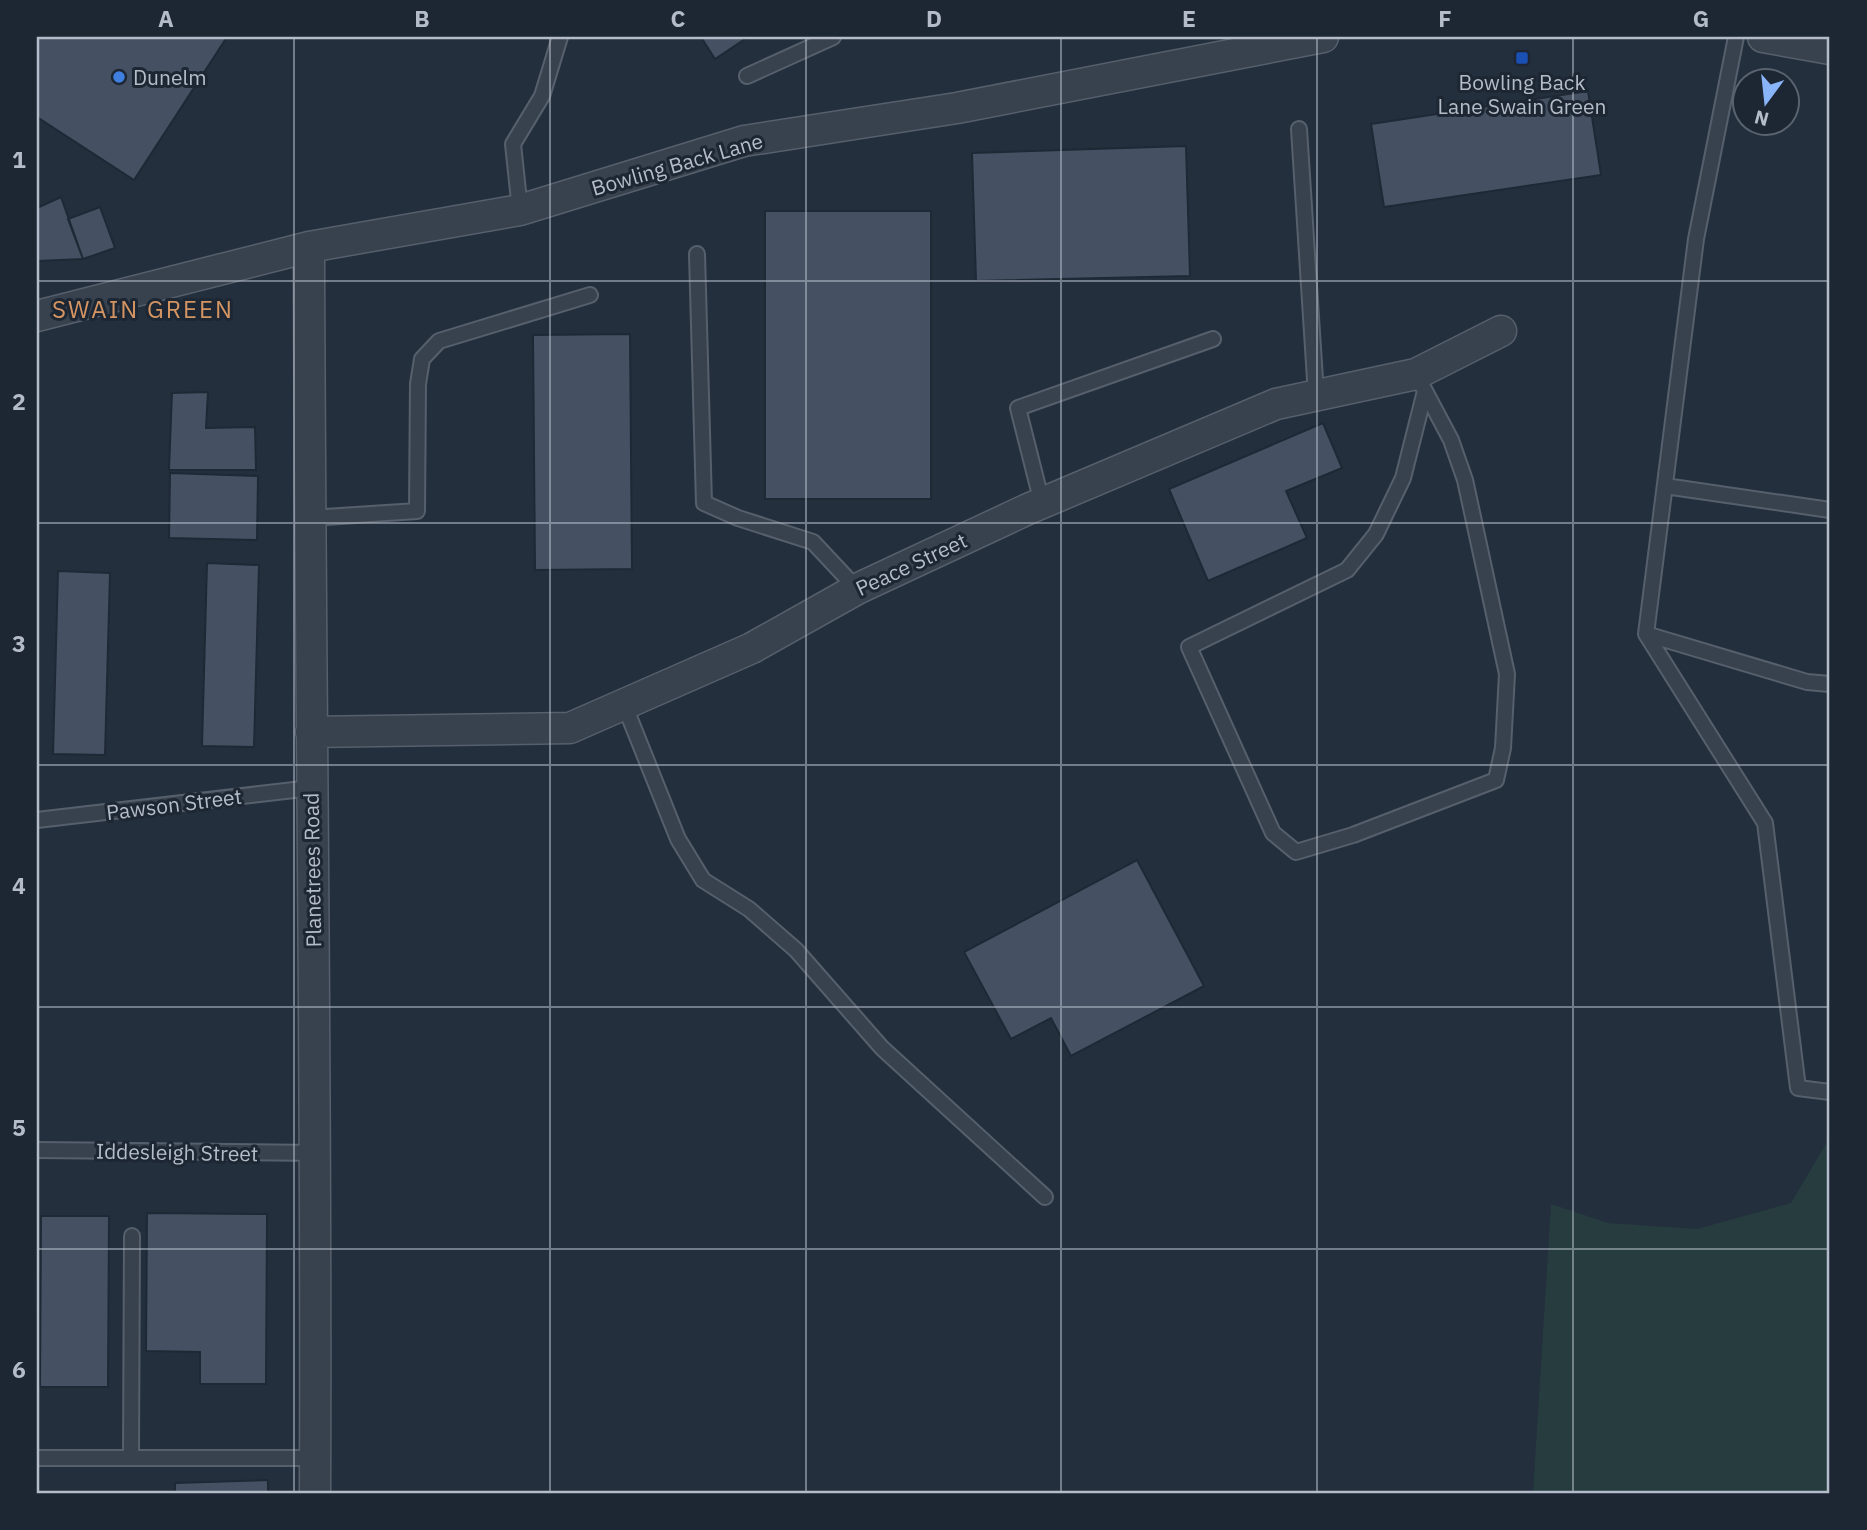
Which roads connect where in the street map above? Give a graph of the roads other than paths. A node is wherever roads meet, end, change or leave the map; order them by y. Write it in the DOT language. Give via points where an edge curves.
graph roads {
  1 [pos="560,37"];
  2 [pos="833,37"];
  3 [pos="1736,37"];
  4 [pos="1763,37"];
  5 [pos="1309,38"];
  6 [pos="1830,49"];
  7 [pos="747,76"];
  8 [pos="1299,129"];
  9 [pos="520,210"];
  10 [pos="309,247"];
  11 [pos="697,254"];
  12 [pos="590,295"];
  13 [pos="37,316"];
  14 [pos="1501,331"];
  15 [pos="1213,340"];
  16 [pos="1420,383"];
  17 [pos="1316,395"];
  18 [pos="1665,486"];
  19 [pos="1042,503"];
  20 [pos="1830,510"];
  21 [pos="310,518"];
  22 [pos="857,589"];
  23 [pos="1646,634"];
  24 [pos="1830,684"];
  25 [pos="624,704"];
  26 [pos="311,732"];
  27 [pos="311,788"];
  28 [pos="37,820"];
  29 [pos="1830,1092"];
  30 [pos="37,1150"];
  31 [pos="317,1153"];
  32 [pos="1045,1197"];
  33 [pos="132,1236"];
  34 [pos="37,1458"];
  35 [pos="131,1458"];
  36 [pos="315,1458"];
  37 [pos="315,1493"];
  1 -- 9 [label="lane" via="542,96 513,144"];
  2 -- 7 [label="lane"];
  3 -- 18 [label="lane" via="1696,239"];
  4 -- 6 [label="street"];
  5 -- 9 [label="street, Bowling Back Lane" via="957,108 744,141"];
  8 -- 17 [label="lane"];
  9 -- 10 [label="street, Bowling Back Lane"];
  10 -- 13 [label="street, Bowling Back Lane"];
  10 -- 21 [label="street, Planetrees Road"];
  11 -- 22 [label="lane" via="704,503 813,542"];
  12 -- 21 [label="lane" via="439,341 422,359 417,511"];
  14 -- 16 [label="street, Peace Street"];
  15 -- 19 [label="lane" via="1018,408"];
  16 -- 16 [label="lane" via="1451,440 1465,480 1507,674 1503,748 1496,780 1296,852 1273,833 1189,648 1347,570 1376,534 1403,478"];
  16 -- 17 [label="street, Peace Street"];
  17 -- 19 [label="street, Peace Street" via="1276,404"];
  18 -- 20 [label="lane"];
  18 -- 23 [label="lane"];
  19 -- 22 [label="street, Peace Street"];
  21 -- 26 [label="street, Planetrees Road"];
  22 -- 25 [label="street, Peace Street" via="752,648"];
  23 -- 24 [label="lane" via="1807,682"];
  23 -- 29 [label="lane" via="1765,823 1798,1088"];
  25 -- 26 [label="street, Peace Street" via="570,728"];
  25 -- 32 [label="lane" via="678,839 704,880 750,909 796,950 882,1048"];
  26 -- 27 [label="street, Planetrees Road"];
  27 -- 28 [label="lane, Pawson Street"];
  27 -- 31 [label="street, Planetrees Road"];
  30 -- 31 [label="lane, Iddesleigh Street"];
  31 -- 36 [label="street, Planetrees Road"];
  33 -- 35 [label="lane"];
  34 -- 35 [label="lane"];
  35 -- 36 [label="lane"];
  36 -- 37 [label="street, Planetrees Road"];
}
